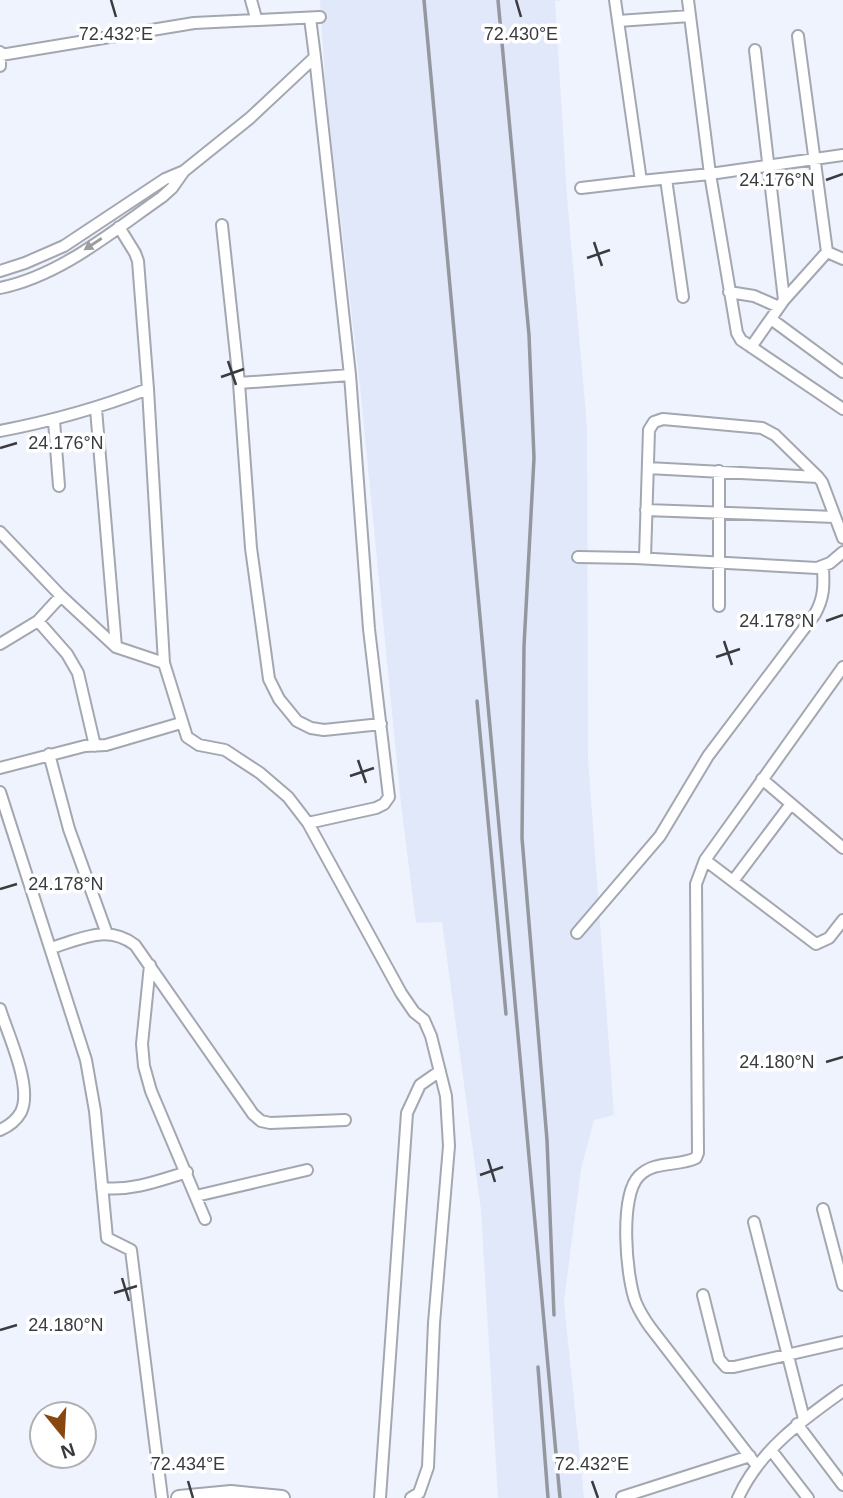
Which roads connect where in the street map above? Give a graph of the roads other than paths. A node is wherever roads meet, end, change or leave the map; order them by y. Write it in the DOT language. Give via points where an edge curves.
graph roads {
  1 [pos="251,0"];
  2 [pos="615,0"];
  3 [pos="688,0"];
  4 [pos="690,16"];
  5 [pos="256,18"];
  6 [pos="618,22"];
  7 [pos="798,36"];
  8 [pos="755,50"];
  9 [pos="315,57"];
  10 [pos="0,58"];
  11 [pos="843,155"];
  12 [pos="814,158"];
  13 [pos="768,165"];
  14 [pos="184,171"];
  15 [pos="710,174"];
  16 [pos="666,179"];
  17 [pos="641,181"];
  18 [pos="581,188"];
  19 [pos="222,225"];
  20 [pos="118,227"];
  21 [pos="827,252"];
  22 [pos="843,259"];
  23 [pos="0,271"];
  24 [pos="0,288"];
  25 [pos="729,292"];
  26 [pos="683,297"];
  27 [pos="782,303"];
  28 [pos="771,319"];
  29 [pos="751,347"];
  30 [pos="843,372"];
  31 [pos="350,375"];
  32 [pos="239,383"];
  33 [pos="148,389"];
  34 [pos="96,409"];
  35 [pos="843,409"];
  36 [pos="54,421"];
  37 [pos="0,431"];
  38 [pos="648,468"];
  39 [pos="719,471"];
  40 [pos="818,477"];
  41 [pos="59,486"];
  42 [pos="646,510"];
  43 [pos="721,512"];
  44 [pos="835,517"];
  45 [pos="0,532"];
  46 [pos="843,538"];
  47 [pos="843,552"];
  48 [pos="578,557"];
  49 [pos="645,558"];
  50 [pos="718,563"];
  51 [pos="823,567"];
  52 [pos="61,596"];
  53 [pos="719,606"];
  54 [pos="38,621"];
  55 [pos="0,644"];
  56 [pos="116,647"];
  57 [pos="164,663"];
  58 [pos="843,667"];
  59 [pos="181,723"];
  60 [pos="381,724"];
  61 [pos="95,746"];
  62 [pos="49,754"];
  63 [pos="0,768"];
  64 [pos="762,779"];
  65 [pos="0,792"];
  66 [pos="791,804"];
  67 [pos="2,806"];
  68 [pos="308,823"];
  69 [pos="843,848"];
  70 [pos="705,860"];
  71 [pos="733,881"];
  72 [pos="843,920"];
  73 [pos="577,933"];
  74 [pos="107,934"];
  75 [pos="51,948"];
  76 [pos="150,965"];
  77 [pos="0,1009"];
  78 [pos="440,1070"];
  79 [pos="345,1120"];
  80 [pos="0,1130"];
  81 [pos="307,1170"];
  82 [pos="187,1172"];
  83 [pos="102,1188"];
  84 [pos="196,1196"];
  85 [pos="823,1209"];
  86 [pos="205,1219"];
  87 [pos="754,1222"];
  88 [pos="843,1285"];
  89 [pos="703,1296"];
  90 [pos="843,1342"];
  91 [pos="787,1354"];
  92 [pos="843,1391"];
  93 [pos="800,1421"];
  94 [pos="771,1450"];
  95 [pos="753,1461"];
  96 [pos="843,1485"];
  97 [pos="622,1497"];
  98 [pos="162,1498"];
  99 [pos="179,1498"];
  100 [pos="282,1498"];
  101 [pos="380,1498"];
  102 [pos="411,1498"];
  103 [pos="738,1498"];
  104 [pos="808,1498"];
  1 -- 5 [label="street"];
  2 -- 6 [label="street"];
  3 -- 4 [label="street"];
  4 -- 6 [label="street"];
  4 -- 15 [label="street"];
  5 -- 9 [label="street" via="315,17"];
  5 -- 10 [label="street" via="194,23"];
  6 -- 17 [label="street"];
  7 -- 12 [label="street"];
  8 -- 13 [label="street"];
  9 -- 14 [label="street"];
  9 -- 31 [label="street"];
  11 -- 12 [label="street"];
  12 -- 13 [label="street"];
  12 -- 21 [label="street"];
  13 -- 15 [label="street"];
  13 -- 27 [label="street"];
  14 -- 20 [label="street" via="162,197"];
  14 -- 23 [label="street" via="64,246"];
  15 -- 16 [label="street"];
  15 -- 25 [label="street"];
  16 -- 17 [label="street"];
  16 -- 26 [label="street"];
  17 -- 18 [label="street"];
  19 -- 32 [label="street"];
  20 -- 24 [label="street, one-way" via="46,273"];
  20 -- 33 [label="street" via="138,261"];
  21 -- 22 [label="street"];
  21 -- 27 [label="street"];
  25 -- 27 [label="street"];
  25 -- 29 [label="street" via="737,333"];
  27 -- 28 [label="street"];
  28 -- 29 [label="street"];
  28 -- 30 [label="street"];
  29 -- 35 [label="street"];
  31 -- 32 [label="street"];
  31 -- 60 [label="street" via="369,629"];
  32 -- 60 [label="street" via="251,548 269,679 297,721 311,728"];
  33 -- 34 [label="street"];
  33 -- 57 [label="street"];
  34 -- 36 [label="street"];
  34 -- 56 [label="street"];
  36 -- 37 [label="street"];
  36 -- 41 [label="street"];
  38 -- 39 [label="street"];
  38 -- 40 [label="street" via="649,430 663,419 762,428"];
  38 -- 42 [label="street"];
  39 -- 40 [label="street"];
  39 -- 43 [label="street"];
  40 -- 44 [label="street"];
  42 -- 43 [label="street"];
  42 -- 49 [label="street"];
  43 -- 44 [label="street"];
  43 -- 50 [label="street"];
  44 -- 46 [label="street"];
  45 -- 52 [label="street"];
  47 -- 51 [label="street"];
  48 -- 49 [label="street"];
  49 -- 50 [label="street"];
  50 -- 51 [label="street"];
  50 -- 53 [label="street"];
  51 -- 73 [label="street" via="824,592 815,614 708,756 660,836"];
  52 -- 54 [label="street"];
  52 -- 56 [label="street"];
  54 -- 55 [label="street"];
  54 -- 61 [label="street" via="78,673"];
  56 -- 57 [label="street"];
  57 -- 59 [label="street"];
  58 -- 64 [label="street"];
  59 -- 61 [label="street"];
  59 -- 68 [label="street" via="187,737 199,745 225,750 260,772"];
  60 -- 68 [label="street" via="389,797 384,804"];
  61 -- 62 [label="street"];
  62 -- 63 [label="street"];
  62 -- 74 [label="street" via="69,829"];
  64 -- 66 [label="street"];
  64 -- 70 [label="street"];
  65 -- 67 [label="street"];
  66 -- 69 [label="street"];
  66 -- 71 [label="street"];
  67 -- 75 [label="street"];
  68 -- 78 [label="street" via="401,993 424,1020"];
  70 -- 71 [label="street"];
  70 -- 95 [label="street" via="696,884 698,1153 688,1162 654,1166 637,1177 627,1213 627,1266 636,1303 650,1327"];
  71 -- 72 [label="street" via="816,944 829,938"];
  74 -- 75 [label="street"];
  74 -- 76 [label="street" via="122,936 135,945"];
  75 -- 83 [label="street" via="86,1060"];
  76 -- 79 [label="street" via="261,1121"];
  76 -- 82 [label="street" via="144,1066"];
  77 -- 80 [label="street" via="25,1086 22,1111"];
  78 -- 101 [label="street" via="420,1085 407,1112"];
  78 -- 102 [label="street" via="449,1146 428,1467 419,1493"];
  81 -- 84 [label="street"];
  82 -- 83 [label="street" via="128,1189"];
  82 -- 84 [label="street"];
  83 -- 98 [label="street" via="107,1238 131,1250"];
  84 -- 86 [label="street"];
  85 -- 88 [label="street"];
  87 -- 91 [label="street"];
  89 -- 91 [label="street" via="722,1364 734,1367"];
  90 -- 91 [label="street"];
  91 -- 93 [label="street"];
  92 -- 93 [label="street"];
  93 -- 94 [label="street"];
  93 -- 96 [label="street"];
  94 -- 95 [label="street"];
  94 -- 104 [label="street"];
  95 -- 97 [label="street"];
  95 -- 103 [label="street"];
  99 -- 100 [label="street" via="231,1493"];
}
